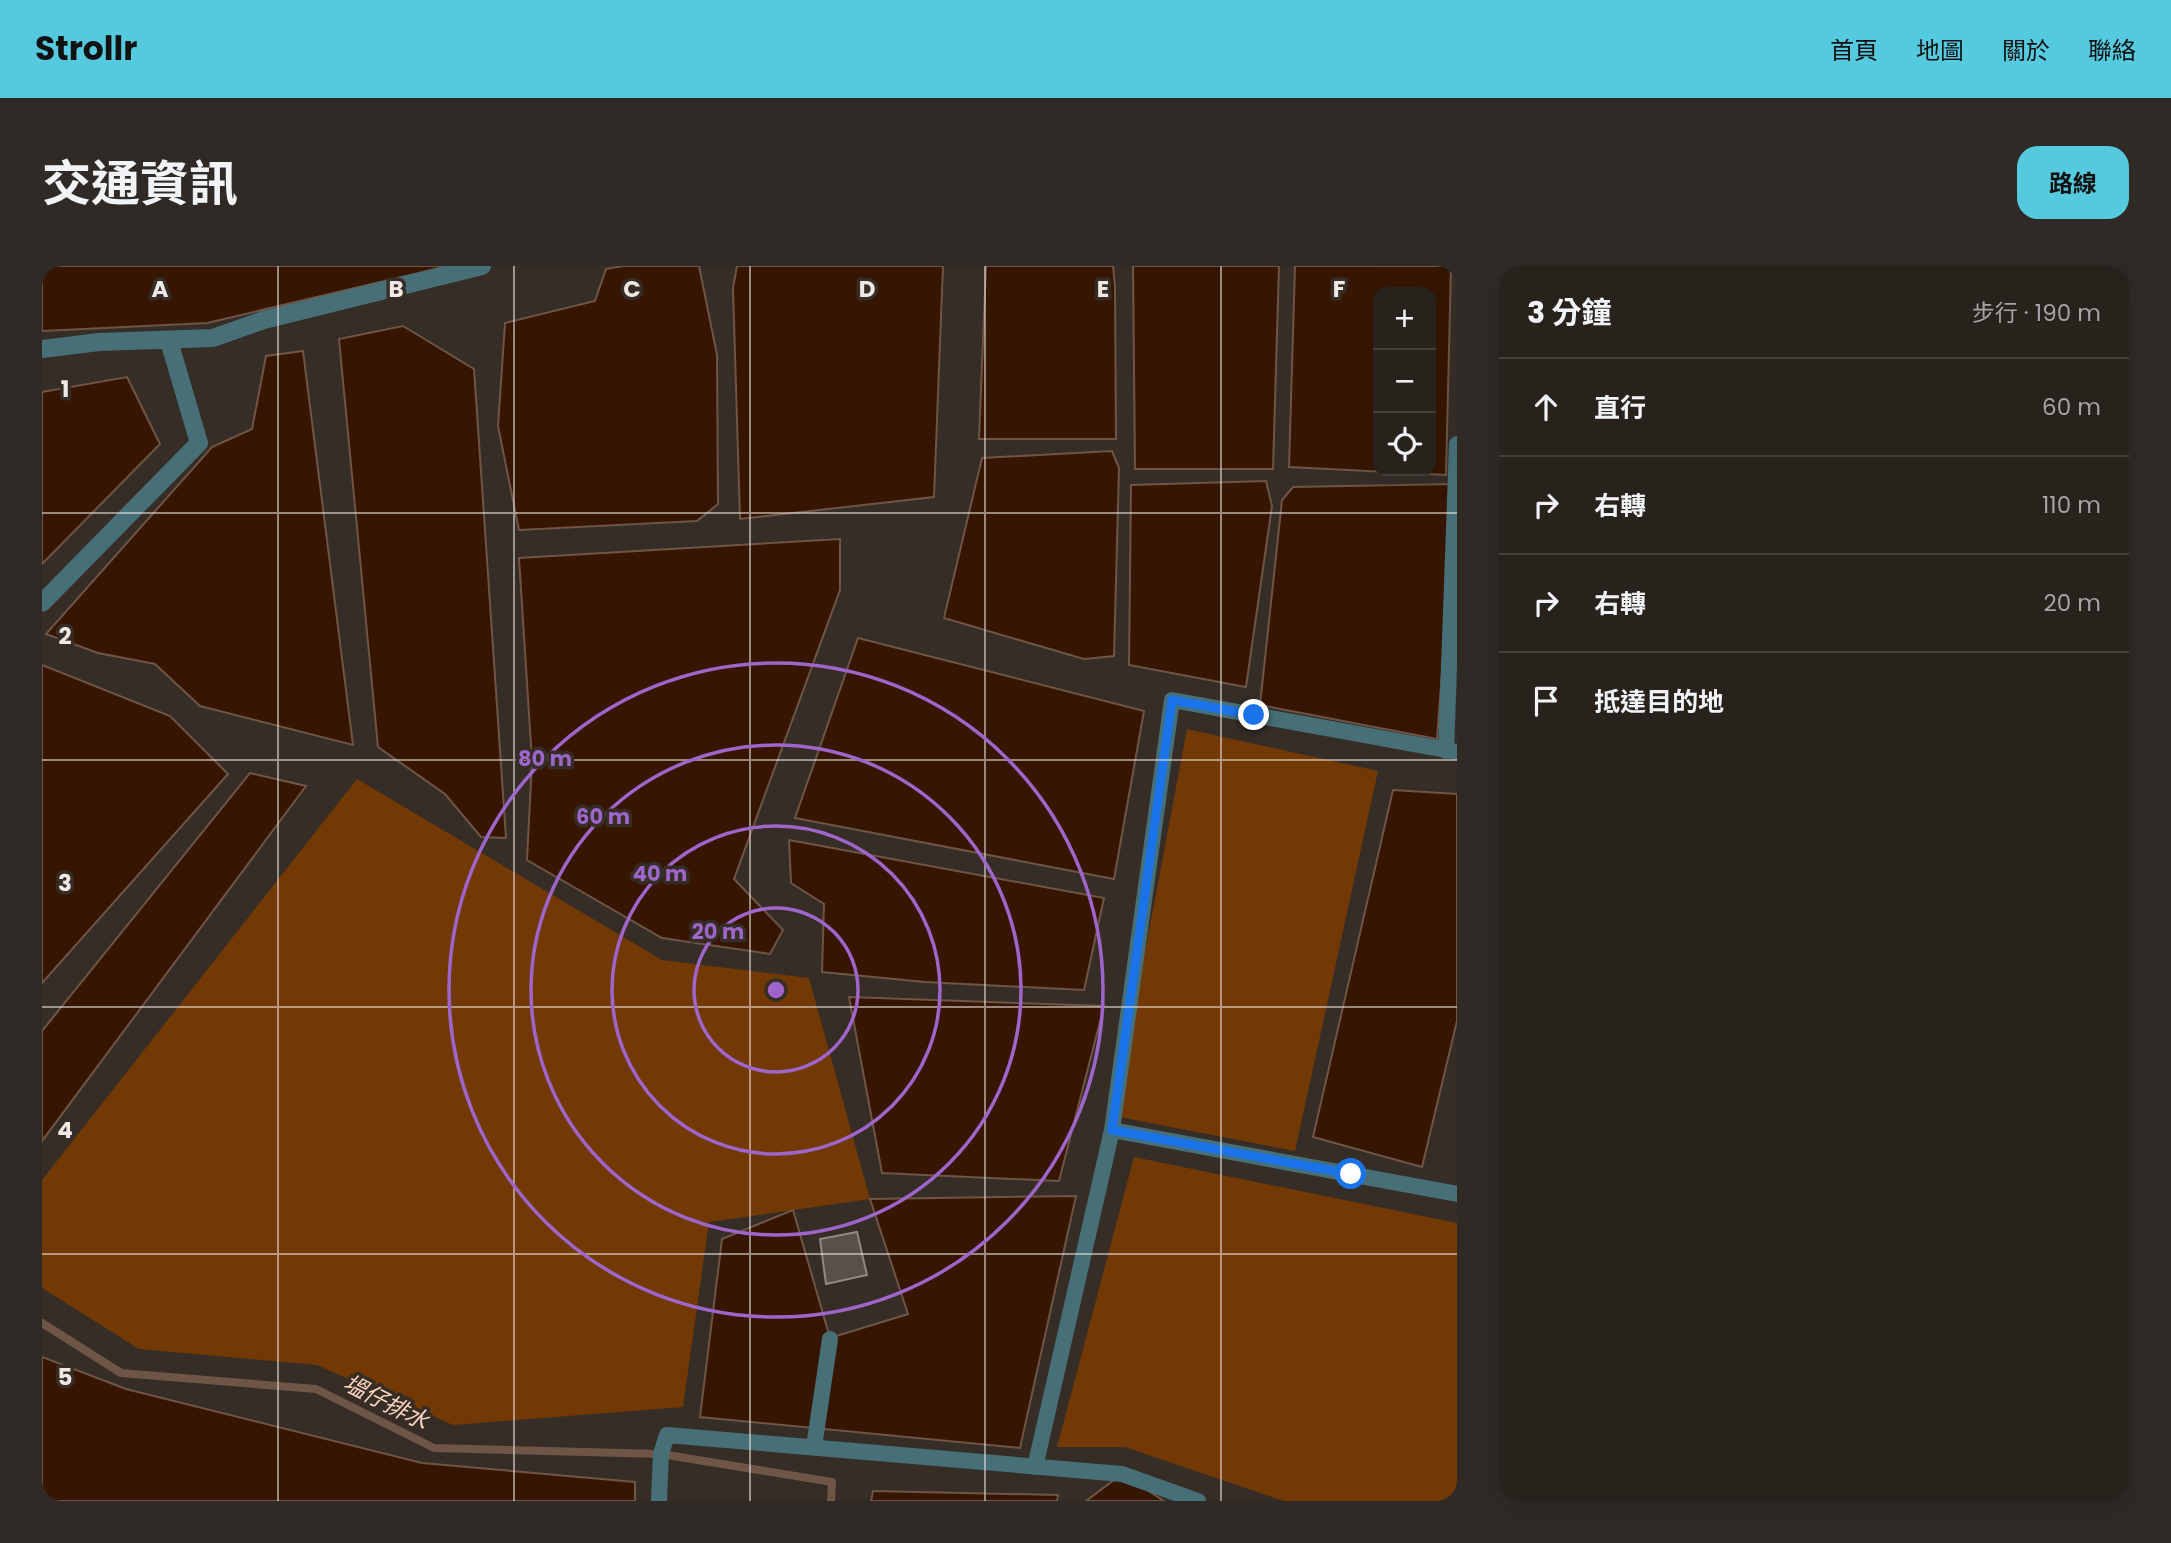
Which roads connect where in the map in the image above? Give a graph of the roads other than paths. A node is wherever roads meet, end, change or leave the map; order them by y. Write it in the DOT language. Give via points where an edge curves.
graph roads {
  1 [pos="482,266"];
  2 [pos="169,341"];
  3 [pos="42,349"];
  4 [pos="1457,444"];
  5 [pos="42,603"];
  6 [pos="1451,752"];
  7 [pos="1112,1130"];
  8 [pos="1457,1194"];
  9 [pos="830,1339"];
  10 [pos="814,1447"];
  11 [pos="1035,1467"];
  12 [pos="659,1501"];
  13 [pos="1198,1501"];
  1 -- 2 [label="street" via="264,320 213,338"];
  2 -- 3 [label="street"];
  2 -- 5 [label="street" via="199,443"];
  4 -- 6 [label="lane"];
  6 -- 7 [label="lane" via="1172,700"];
  7 -- 8 [label="lane"];
  7 -- 11 [label="lane"];
  9 -- 10 [label="lane"];
  10 -- 11 [label="lane"];
  10 -- 12 [label="lane" via="667,1435 661,1454"];
  11 -- 13 [label="lane" via="1122,1474"];
}
